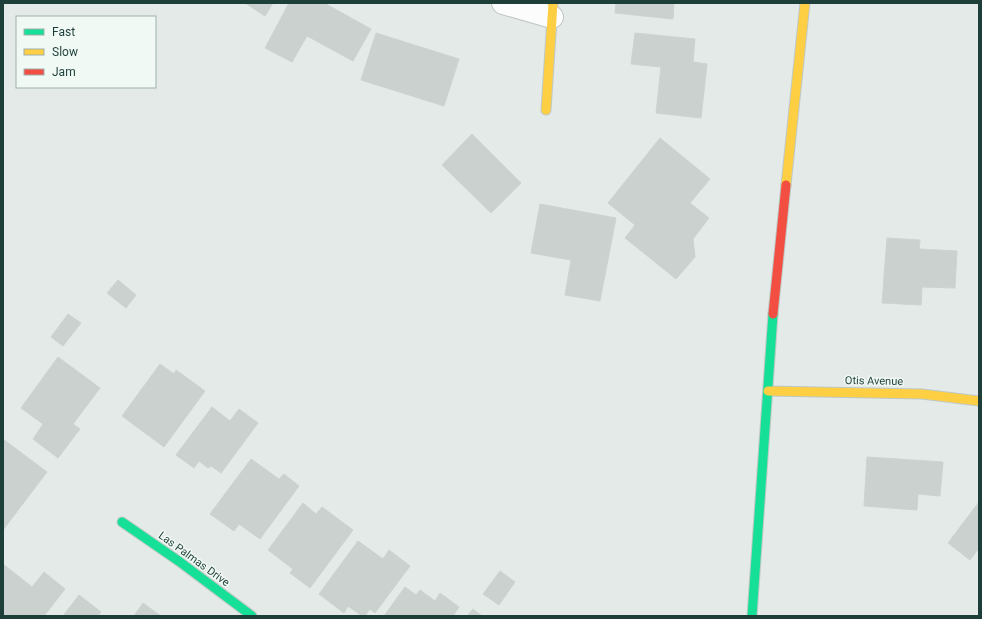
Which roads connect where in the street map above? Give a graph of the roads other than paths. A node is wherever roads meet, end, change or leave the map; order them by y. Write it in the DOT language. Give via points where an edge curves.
graph roads {
  1 [pos="503,3"];
  2 [pos="805,3"];
  3 [pos="552,10"];
  4 [pos="546,110"];
  5 [pos="768,391"];
  6 [pos="979,401"];
  7 [pos="122,522"];
  8 [pos="252,616"];
  9 [pos="752,616"];
  1 -- 3 [label="street"];
  2 -- 5 [label="main road" via="774,307"];
  3 -- 4 [label="main road"];
  5 -- 6 [label="main road, Otis Avenue" via="922,394"];
  5 -- 9 [label="main road"];
  7 -- 8 [label="main road, Las Palmas Drive"];
}
